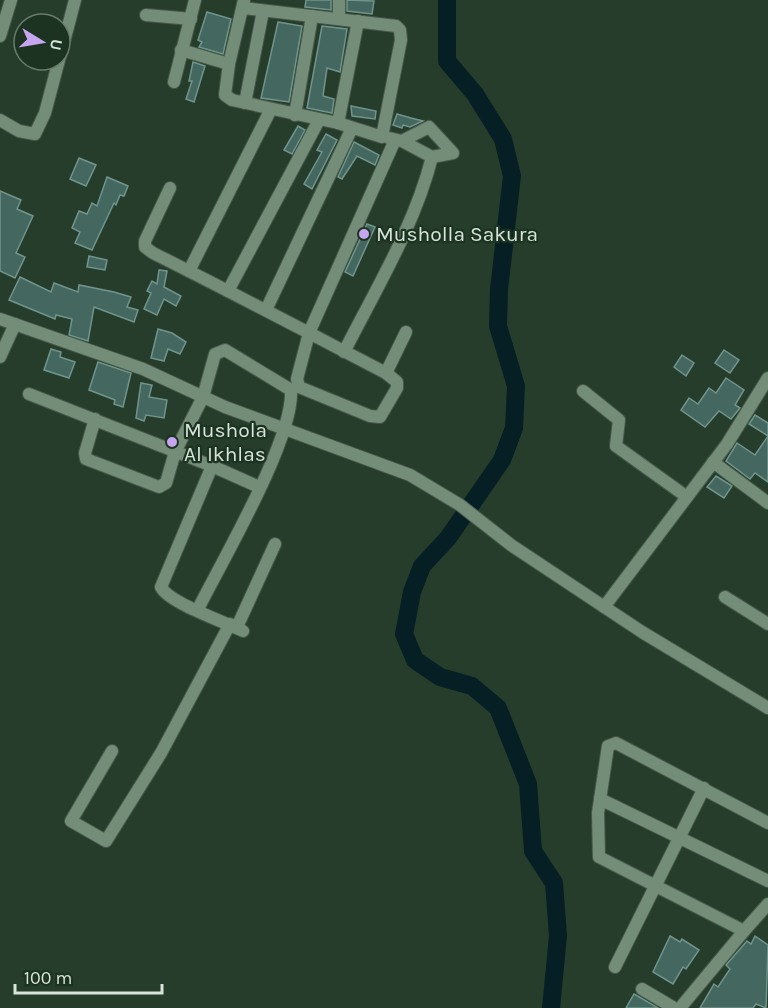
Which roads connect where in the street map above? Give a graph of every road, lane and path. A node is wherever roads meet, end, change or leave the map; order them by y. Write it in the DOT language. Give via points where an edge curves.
graph roads {
  1 [pos="10,0"];
  2 [pos="195,0"];
  3 [pos="293,0"];
  4 [pos="339,0"];
  5 [pos="244,4"];
  6 [pos="263,11"];
  7 [pos="292,14"];
  8 [pos="146,15"];
  9 [pos="312,16"];
  10 [pos="191,19"];
  11 [pos="339,19"];
  12 [pos="358,21"];
  13 [pos="0,36"];
  14 [pos="181,50"];
  15 [pos="229,64"];
  16 [pos="56,72"];
  17 [pos="174,82"];
  18 [pos="245,103"];
  19 [pos="271,110"];
  20 [pos="295,116"];
  21 [pos="0,120"];
  22 [pos="319,120"];
  23 [pos="338,123"];
  24 [pos="352,128"];
  25 [pos="382,137"];
  26 [pos="399,141"];
  27 [pos="432,157"];
  28 [pos="170,188"];
  29 [pos="189,271"];
  30 [pos="228,291"];
  31 [pos="266,310"];
  32 [pos="0,319"];
  33 [pos="15,324"];
  34 [pos="406,332"];
  35 [pos="309,333"];
  36 [pos="345,351"];
  37 [pos="0,357"];
  38 [pos="386,373"];
  39 [pos="768,378"];
  40 [pos="583,391"];
  41 [pos="29,394"];
  42 [pos="203,397"];
  43 [pos="95,419"];
  44 [pos="284,428"];
  45 [pos="175,452"];
  46 [pos="713,462"];
  47 [pos="212,466"];
  48 [pos="259,488"];
  49 [pos="687,497"];
  50 [pos="768,503"];
  51 [pos="275,544"];
  52 [pos="725,597"];
  53 [pos="604,607"];
  54 [pos="198,609"];
  55 [pos="768,624"];
  56 [pos="237,627"];
  57 [pos="768,708"];
  58 [pos="112,751"];
  59 [pos="704,788"];
  60 [pos="600,799"];
  61 [pos="768,823"];
  62 [pos="679,838"];
  63 [pos="768,881"];
  64 [pos="655,887"];
  65 [pos="768,904"];
  66 [pos="744,931"];
  67 [pos="615,967"];
  68 [pos="642,989"];
  69 [pos="674,1008"];
  70 [pos="680,1008"];
  1 -- 13 [label="street"];
  2 -- 10 [label="street"];
  3 -- 7 [label="street"];
  4 -- 11 [label="street"];
  5 -- 6 [label="street"];
  5 -- 15 [label="street"];
  6 -- 7 [label="street"];
  6 -- 18 [label="street"];
  7 -- 9 [label="street"];
  8 -- 10 [label="street"];
  9 -- 11 [label="street"];
  9 -- 20 [label="street"];
  10 -- 14 [label="street"];
  11 -- 12 [label="street"];
  12 -- 23 [label="street"];
  12 -- 25 [label="street" via="396,26 400,30"];
  14 -- 15 [label="street"];
  14 -- 17 [label="street"];
  15 -- 18 [label="street" via="225,95"];
  16 -- 21 [label="street" via="35,134 19,131"];
  18 -- 19 [label="street"];
  19 -- 20 [label="street"];
  19 -- 29 [label="street"];
  20 -- 22 [label="street"];
  22 -- 23 [label="street"];
  22 -- 30 [label="street"];
  23 -- 24 [label="street"];
  24 -- 25 [label="street"];
  24 -- 31 [label="street"];
  25 -- 26 [label="street"];
  26 -- 27 [label="street"];
  26 -- 27 [label="street" via="429,127 453,153"];
  26 -- 35 [label="street"];
  27 -- 36 [label="street" via="406,227"];
  28 -- 29 [label="street" via="145,247"];
  29 -- 30 [label="street"];
  30 -- 31 [label="street"];
  31 -- 35 [label="street"];
  32 -- 33 [label="street"];
  33 -- 37 [label="street"];
  33 -- 42 [label="street" via="143,369"];
  34 -- 38 [label="street"];
  35 -- 36 [label="street"];
  35 -- 38 [label="street" via="297,379 299,387 370,417 380,417 397,388 397,382"];
  36 -- 38 [label="street"];
  39 -- 46 [label="street"];
  40 -- 49 [label="street" via="619,420 616,446"];
  41 -- 43 [label="street"];
  42 -- 44 [label="street"];
  42 -- 44 [label="street" via="215,354 225,350 291,390"];
  42 -- 45 [label="street"];
  43 -- 45 [label="street"];
  43 -- 45 [label="street" via="85,453 90,462 159,487 166,483"];
  44 -- 48 [label="street"];
  44 -- 53 [label="street" via="410,475 460,505"];
  45 -- 47 [label="street"];
  46 -- 49 [label="street"];
  46 -- 50 [label="street"];
  47 -- 48 [label="street"];
  47 -- 54 [label="street" via="161,587 171,599"];
  48 -- 54 [label="street"];
  49 -- 53 [label="street"];
  51 -- 56 [label="street"];
  52 -- 55 [label="street"];
  53 -- 57 [label="street"];
  54 -- 56 [label="street"];
  56 -- 58 [label="street" via="106,841 71,821"];
  59 -- 60 [label="street" via="613,742 607,752"];
  59 -- 61 [label="street"];
  59 -- 62 [label="street"];
  60 -- 62 [label="street"];
  60 -- 64 [label="street" via="599,857"];
  62 -- 63 [label="street"];
  62 -- 64 [label="street"];
  64 -- 66 [label="street"];
  64 -- 67 [label="street"];
  65 -- 66 [label="street"];
  66 -- 70 [label="street"];
  68 -- 69 [label="street"];
}
